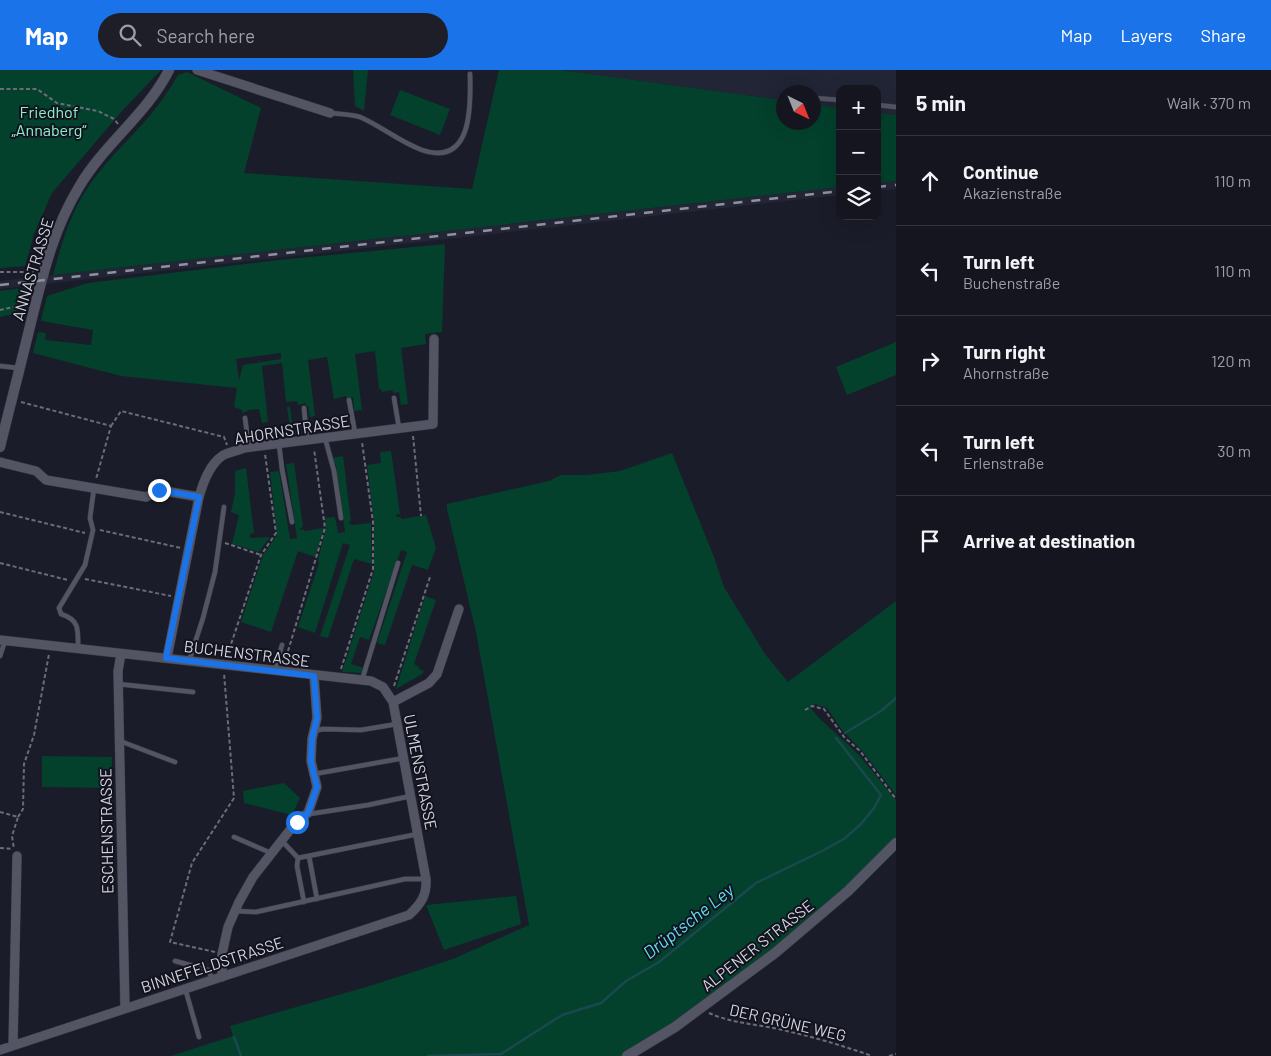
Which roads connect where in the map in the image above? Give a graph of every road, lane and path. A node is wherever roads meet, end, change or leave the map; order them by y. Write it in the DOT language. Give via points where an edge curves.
graph roads {
  1 [pos="169,70"];
  2 [pos="197,70"];
  3 [pos="470,74"];
  4 [pos="0,89"];
  5 [pos="821,99"];
  6 [pos="836,100"];
  7 [pos="881,105"];
  8 [pos="896,107"];
  9 [pos="330,113"];
  10 [pos="124,130"];
  11 [pos="44,271"];
  12 [pos="0,272"];
  13 [pos="36,302"];
  14 [pos="0,310"];
  15 [pos="434,339"];
  16 [pos="0,366"];
  17 [pos="20,369"];
  18 [pos="394,398"];
  19 [pos="349,400"];
  20 [pos="18,401"];
  21 [pos="304,408"];
  22 [pos="245,418"];
  23 [pos="111,426"];
  24 [pos="412,426"];
  25 [pos="399,428"];
  26 [pos="358,433"];
  27 [pos="325,438"];
  28 [pos="310,439"];
  29 [pos="279,444"];
  30 [pos="264,446"];
  31 [pos="0,447"];
  32 [pos="249,448"];
  33 [pos="230,453"];
  34 [pos="0,462"];
  35 [pos="94,488"];
  36 [pos="199,497"];
  37 [pos="224,507"];
  38 [pos="0,512"];
  39 [pos="422,516"];
  40 [pos="340,518"];
  41 [pos="292,522"];
  42 [pos="92,529"];
  43 [pos="92,535"];
  44 [pos="219,541"];
  45 [pos="188,550"];
  46 [pos="261,555"];
  47 [pos="0,563"];
  48 [pos="398,563"];
  49 [pos="430,576"];
  50 [pos="78,579"];
  51 [pos="179,598"];
  52 [pos="459,609"];
  53 [pos="2,640"];
  54 [pos="282,645"];
  55 [pos="50,646"];
  56 [pos="78,649"];
  57 [pos="288,653"];
  58 [pos="121,654"];
  59 [pos="0,656"];
  60 [pos="166,658"];
  61 [pos="189,661"];
  62 [pos="224,665"];
  63 [pos="274,671"];
  64 [pos="314,676"];
  65 [pos="338,678"];
  66 [pos="362,680"];
  67 [pos="118,684"];
  68 [pos="193,692"];
  69 [pos="387,693"];
  70 [pos="393,702"];
  71 [pos="805,710"];
  72 [pos="397,724"];
  73 [pos="314,731"];
  74 [pos="119,741"];
  75 [pos="404,758"];
  76 [pos="175,762"];
  77 [pos="314,774"];
  78 [pos="411,796"];
  79 [pos="896,799"];
  80 [pos="0,812"];
  81 [pos="306,814"];
  82 [pos="18,816"];
  83 [pos="418,834"];
  84 [pos="234,837"];
  85 [pos="282,841"];
  86 [pos="896,843"];
  87 [pos="0,848"];
  88 [pos="16,852"];
  89 [pos="272,853"];
  90 [pos="309,856"];
  91 [pos="298,858"];
  92 [pos="426,879"];
  93 [pos="317,899"];
  94 [pos="304,902"];
  95 [pos="418,907"];
  96 [pos="235,911"];
  97 [pos="222,954"];
  98 [pos="175,961"];
  99 [pos="222,977"];
  100 [pos="212,980"];
  101 [pos="185,988"];
  102 [pos="125,1008"];
  103 [pos="700,1008"];
  104 [pos="199,1037"];
  105 [pos="13,1046"];
  106 [pos="0,1050"];
  107 [pos="896,1054"];
  108 [pos="626,1056"];
  109 [pos="872,1056"];
  110 [pos="889,1056"];
  1 -- 10 [label="street, ANNASTRASSE"];
  2 -- 9 [label="street"];
  3 -- 9 [label="lane" via="470,117 466,130 456,146 442,153 422,150 358,116"];
  4 -- 10 [label="path" via="37,89 57,104 98,111 114,119"];
  5 -- 6 [label="lane"];
  7 -- 8 [label="lane"];
  10 -- 11 [label="street, ANNASTRASSE" via="79,186 56,232"];
  11 -- 12 [label="path"];
  11 -- 13 [label="street, ANNASTRASSE"];
  13 -- 14 [label="path"];
  13 -- 17 [label="street, ANNASTRASSE"];
  15 -- 24 [label="street, AHORNSTRASSE" via="433,424"];
  16 -- 17 [label="lane"];
  17 -- 31 [label="street, ANNASTRASSE"];
  18 -- 25 [label="lane"];
  19 -- 26 [label="lane"];
  20 -- 23 [label="path"];
  21 -- 28 [label="lane"];
  22 -- 32 [label="lane"];
  23 -- 33 [label="path" via="121,412 224,437"];
  23 -- 35 [label="path"];
  24 -- 25 [label="street, AHORNSTRASSE"];
  24 -- 39 [label="path"];
  25 -- 26 [label="street, AHORNSTRASSE"];
  26 -- 27 [label="street, AHORNSTRASSE"];
  26 -- 65 [label="path" via="373,522 372,569"];
  27 -- 28 [label="street, AHORNSTRASSE"];
  27 -- 40 [label="lane" via="334,471"];
  28 -- 29 [label="street, AHORNSTRASSE"];
  28 -- 57 [label="path" via="324,528"];
  29 -- 30 [label="street, AHORNSTRASSE"];
  29 -- 41 [label="lane"];
  30 -- 32 [label="street, AHORNSTRASSE"];
  30 -- 46 [label="path" via="276,533"];
  32 -- 33 [label="street, AHORNSTRASSE"];
  33 -- 36 [label="street, AHORNSTRASSE" via="222,456 211,468"];
  34 -- 35 [label="street" via="36,470 46,480"];
  35 -- 36 [label="street" via="146,497 159,490"];
  35 -- 42 [label="lane" via="90,518"];
  36 -- 45 [label="street, AHORNSTRASSE"];
  37 -- 44 [label="lane"];
  38 -- 43 [label="path"];
  42 -- 43 [label="lane"];
  42 -- 45 [label="path"];
  43 -- 50 [label="lane" via="86,565"];
  44 -- 46 [label="path"];
  44 -- 61 [label="lane" via="204,618"];
  45 -- 51 [label="street, AHORNSTRASSE"];
  46 -- 62 [label="path"];
  47 -- 50 [label="path"];
  48 -- 66 [label="lane"];
  49 -- 69 [label="path" via="394,687"];
  50 -- 51 [label="path"];
  50 -- 56 [label="lane" via="59,612 72,619 78,628"];
  51 -- 60 [label="street, AHORNSTRASSE"];
  52 -- 70 [label="street, ULMENSTRASSE" via="437,674 429,683"];
  53 -- 55 [label="street, BUCHENSTRASSE"];
  53 -- 59 [label="lane"];
  54 -- 63 [label="lane"];
  55 -- 56 [label="street, BUCHENSTRASSE"];
  55 -- 82 [label="path" via="34,735 24,764 23,809"];
  56 -- 58 [label="street, BUCHENSTRASSE"];
  58 -- 60 [label="street, BUCHENSTRASSE"];
  58 -- 67 [label="street, ESCHENSTRASSE"];
  60 -- 61 [label="street, BUCHENSTRASSE"];
  61 -- 62 [label="street, BUCHENSTRASSE"];
  62 -- 63 [label="street, BUCHENSTRASSE"];
  62 -- 97 [label="path" via="234,798 192,863 170,942"];
  63 -- 64 [label="street, BUCHENSTRASSE"];
  64 -- 65 [label="street, BUCHENSTRASSE"];
  64 -- 73 [label="street" via="317,718"];
  65 -- 66 [label="street, BUCHENSTRASSE"];
  66 -- 69 [label="street, BUCHENSTRASSE" via="383,687"];
  67 -- 68 [label="lane"];
  67 -- 74 [label="street, ESCHENSTRASSE"];
  69 -- 70 [label="street, BUCHENSTRASSE"];
  70 -- 72 [label="street, ULMENSTRASSE"];
  71 -- 79 [label="path" via="812,706 824,709"];
  72 -- 73 [label="lane" via="361,730"];
  72 -- 75 [label="street, ULMENSTRASSE"];
  73 -- 77 [label="street" via="311,762"];
  74 -- 76 [label="lane"];
  74 -- 102 [label="street, ESCHENSTRASSE"];
  75 -- 77 [label="lane"];
  75 -- 78 [label="street, ULMENSTRASSE"];
  77 -- 81 [label="street" via="317,787"];
  78 -- 81 [label="lane"];
  78 -- 83 [label="street, ULMENSTRASSE"];
  80 -- 82 [label="path"];
  81 -- 85 [label="street"];
  82 -- 88 [label="path" via="12,836"];
  83 -- 90 [label="lane"];
  83 -- 92 [label="street, ULMENSTRASSE"];
  84 -- 89 [label="lane"];
  85 -- 89 [label="street"];
  85 -- 91 [label="lane"];
  86 -- 103 [label="street, ALPENER STRASSE" via="848,891 775,953"];
  87 -- 88 [label="path"];
  88 -- 105 [label="street"];
  89 -- 96 [label="street" via="253,877"];
  90 -- 91 [label="lane"];
  90 -- 93 [label="lane"];
  91 -- 94 [label="lane"];
  92 -- 93 [label="lane" via="405,879"];
  92 -- 95 [label="street, ULMENSTRASSE" via="426,889"];
  93 -- 94 [label="lane"];
  94 -- 96 [label="lane" via="256,912"];
  95 -- 99 [label="street, BINNEFELDSTRASSE" via="409,915"];
  96 -- 97 [label="street"];
  97 -- 99 [label="street"];
  98 -- 100 [label="lane" via="208,970"];
  99 -- 100 [label="street, BINNEFELDSTRASSE"];
  100 -- 101 [label="street, BINNEFELDSTRASSE"];
  101 -- 102 [label="street, BINNEFELDSTRASSE"];
  101 -- 104 [label="lane"];
  102 -- 105 [label="street, BINNEFELDSTRASSE"];
  103 -- 108 [label="street, ALPENER STRASSE"];
  103 -- 109 [label="path, DER GRÜNE WEG" via="721,1018 776,1028"];
  105 -- 106 [label="street, BINNEFELDSTRASSE"];
  107 -- 110 [label="path"];
}
